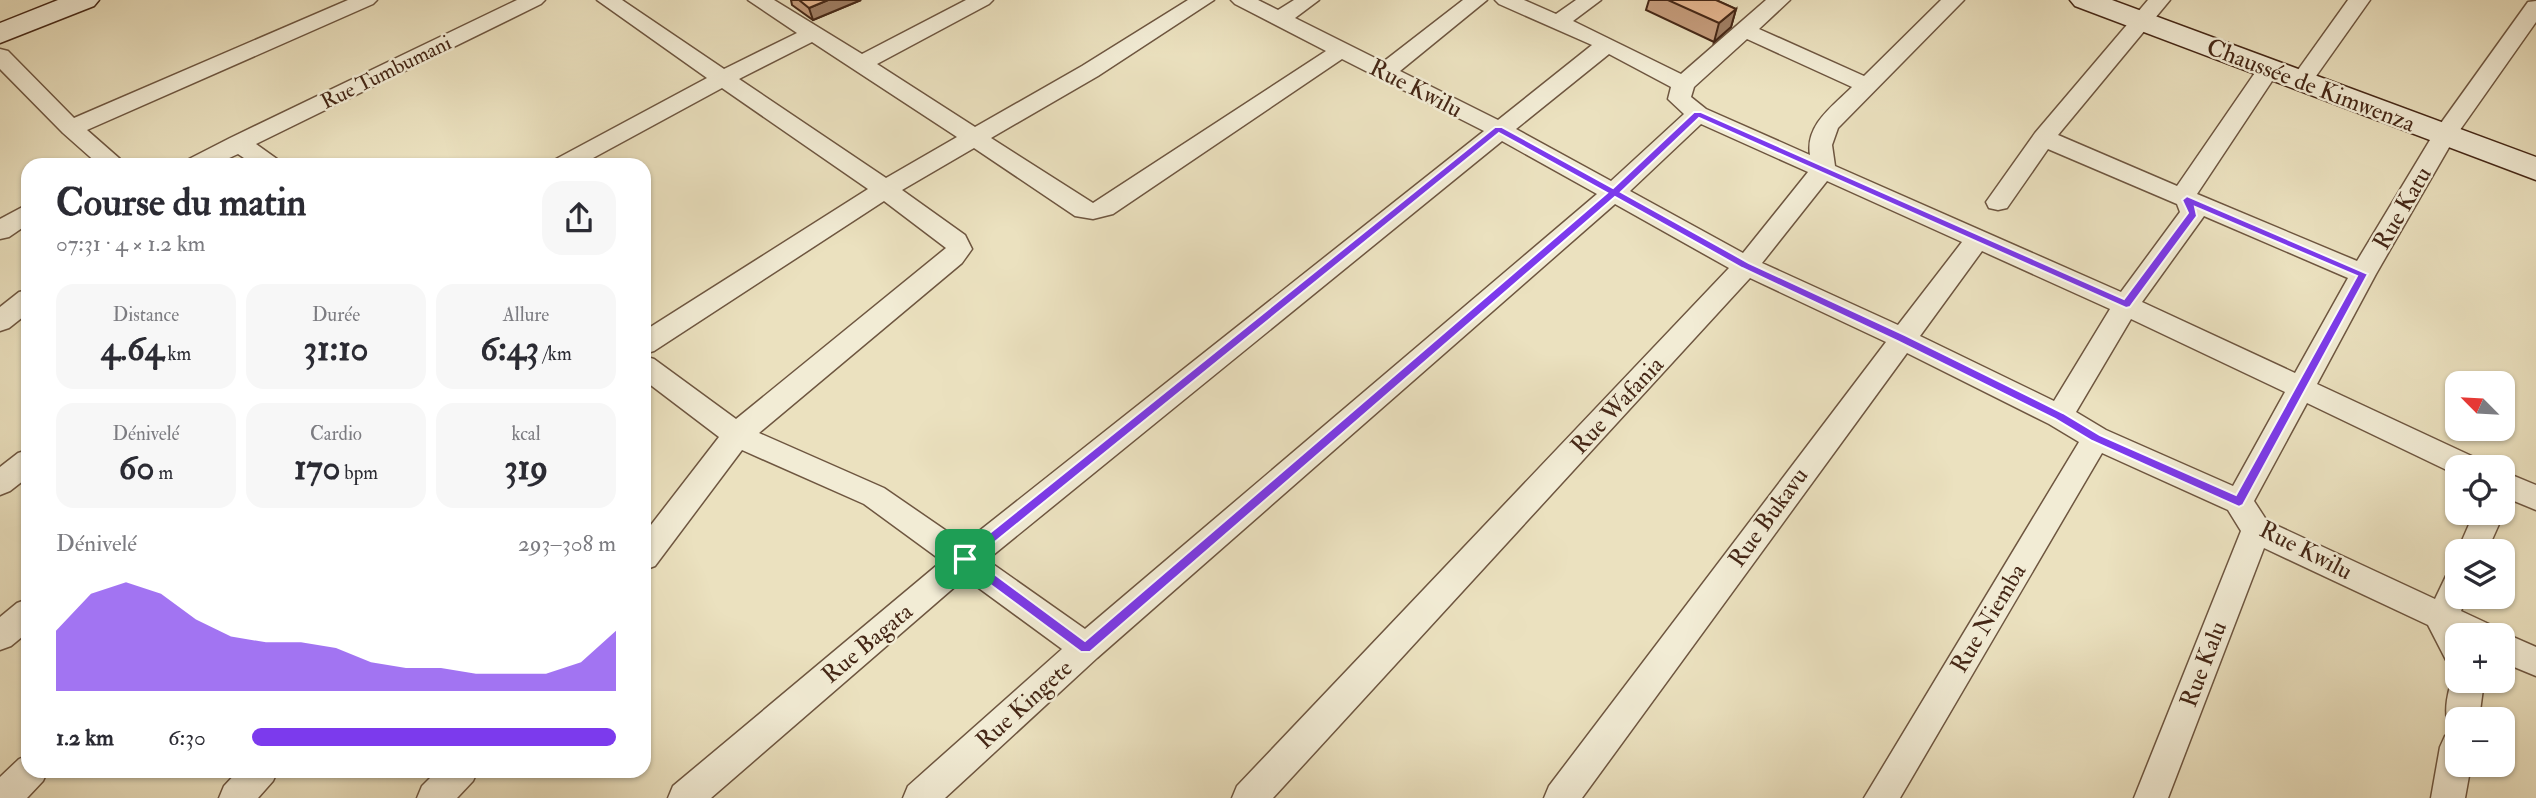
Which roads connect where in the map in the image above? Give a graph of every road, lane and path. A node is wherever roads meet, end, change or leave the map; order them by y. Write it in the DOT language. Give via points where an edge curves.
graph roads {
  1 [pos="85,0"];
  2 [pos="366,0"];
  3 [pos="534,0"];
  4 [pos="608,0"];
  5 [pos="982,0"];
  6 [pos="1203,0"];
  7 [pos="1242,0"];
  8 [pos="1308,0"];
  9 [pos="1506,0"];
  10 [pos="1590,0"];
  11 [pos="1779,0"];
  12 [pos="1953,0"];
  13 [pos="2085,0"];
  14 [pos="2360,0"];
  15 [pos="763,1"];
  16 [pos="1467,2"];
  17 [pos="2536,7"];
  18 [pos="2151,11"];
  19 [pos="1279,19"];
  20 [pos="1558,22"];
  21 [pos="1744,30"];
  22 [pos="0,34"];
  23 [pos="811,34"];
  24 [pos="1607,44"];
  25 [pos="1340,51"];
  26 [pos="861,63"];
  27 [pos="4,66"];
  28 [pos="2269,69"];
  29 [pos="1386,71"];
  30 [pos="724,78"];
  31 [pos="2301,81"];
  32 [pos="1683,84"];
  33 [pos="1868,86"];
  34 [pos="1698,114"];
  35 [pos="71,128"];
  36 [pos="1498,129"];
  37 [pos="2444,135"];
  38 [pos="973,138"];
  39 [pos="2043,138"];
  40 [pos="238,143"];
  41 [pos="99,158"];
  42 [pos="209,158"];
  43 [pos="216,158"];
  44 [pos="260,158"];
  45 [pos="575,158"];
  46 [pos="1824,169"];
  47 [pos="2536,169"];
  48 [pos="885,189"];
  49 [pos="1614,192"];
  50 [pos="2187,200"];
  51 [pos="1998,202"];
  52 [pos="21,217"];
  53 [pos="0,231"];
  54 [pos="1978,238"];
  55 [pos="1746,266"];
  56 [pos="2363,274"];
  57 [pos="21,304"];
  58 [pos="2126,305"];
  59 [pos="0,321"];
  60 [pos="1901,338"];
  61 [pos="651,339"];
  62 [pos="651,371"];
  63 [pos="2301,389"];
  64 [pos="2059,416"];
  65 [pos="737,435"];
  66 [pos="2096,438"];
  67 [pos="2445,456"];
  68 [pos="21,469"];
  69 [pos="8,483"];
  70 [pos="2515,489"];
  71 [pos="2536,499"];
  72 [pos="2239,502"];
  73 [pos="2256,530"];
  74 [pos="651,548"];
  75 [pos="965,559"];
  76 [pos="2446,609"];
  77 [pos="2443,617"];
  78 [pos="21,618"];
  79 [pos="2455,623"];
  80 [pos="2445,634"];
  81 [pos="0,636"];
  82 [pos="1086,648"];
  83 [pos="2515,652"];
  84 [pos="2536,663"];
  85 [pos="2452,777"];
  86 [pos="22,778"];
  87 [pos="254,778"];
  88 [pos="454,778"];
  89 [pos="3,798"];
  90 [pos="236,798"];
  91 [pos="435,798"];
  92 [pos="685,798"];
  93 [pos="920,798"];
  94 [pos="1249,798"];
  95 [pos="1561,798"];
  96 [pos="1881,798"];
  97 [pos="2151,798"];
  98 [pos="2448,798"];
  1 -- 22 [label="street"];
  2 -- 35 [label="street"];
  3 -- 40 [label="street, Rue Tumbumani"];
  4 -- 30 [label="street"];
  5 -- 26 [label="street"];
  6 -- 38 [label="street"];
  7 -- 19 [label="street, Rue Kwilu"];
  8 -- 19 [label="street"];
  9 -- 20 [label="street"];
  10 -- 20 [label="street"];
  11 -- 21 [label="street"];
  12 -- 33 [label="street"];
  13 -- 18 [label="street, Chaussée de Kimwenza"];
  14 -- 31 [label="street"];
  15 -- 23 [label="street"];
  16 -- 29 [label="street"];
  17 -- 37 [label="street, Rue Katu"];
  18 -- 28 [label="street, Chaussée de Kimwenza"];
  18 -- 39 [label="street"];
  19 -- 25 [label="street, Rue Kwilu"];
  20 -- 24 [label="street"];
  21 -- 32 [label="street"];
  21 -- 33 [label="street"];
  23 -- 26 [label="street"];
  23 -- 30 [label="street"];
  24 -- 32 [label="street"];
  24 -- 36 [label="street, Rue Bagata"];
  25 -- 29 [label="street, Rue Kwilu"];
  25 -- 38 [label="street" via="1093,211"];
  26 -- 38 [label="street"];
  27 -- 35 [label="street"];
  28 -- 31 [label="street, Chaussée de Kimwenza"];
  28 -- 50 [label="street" via="2186,191"];
  29 -- 36 [label="street, Rue Kwilu"];
  30 -- 45 [label="street"];
  30 -- 48 [label="street"];
  31 -- 37 [label="street, Chaussée de Kimwenza"];
  32 -- 34 [label="street" via="1679,99"];
  33 -- 46 [label="street" via="1827,125 1820,145"];
  34 -- 46 [label="street"];
  34 -- 49 [label="street, Rue Kingete"];
  35 -- 41 [label="street"];
  36 -- 49 [label="street, Rue Kwilu"];
  36 -- 75 [label="street, Rue Bagata"];
  37 -- 47 [label="street, Chaussée de Kimwenza"];
  37 -- 56 [label="street, Rue Katu"];
  38 -- 48 [label="street"];
  39 -- 50 [label="street"];
  39 -- 51 [label="street"];
  40 -- 42 [label="street"];
  40 -- 43 [label="street"];
  40 -- 44 [label="street"];
  46 -- 54 [label="street"];
  46 -- 55 [label="street, Rue Wafania"];
  48 -- 61 [label="street"];
  48 -- 65 [label="street" via="956,241 959,249"];
  49 -- 55 [label="street, Rue Kwilu"];
  49 -- 82 [label="street, Rue Kingete"];
  50 -- 56 [label="street"];
  50 -- 58 [label="street" via="2193,213"];
  52 -- 53 [label="street"];
  54 -- 58 [label="street"];
  54 -- 60 [label="street, Rue Bukavu"];
  55 -- 60 [label="street, Rue Kwilu"];
  55 -- 94 [label="street, Rue Wafania"];
  56 -- 63 [label="street, Rue Katu"];
  57 -- 59 [label="street"];
  58 -- 63 [label="street"];
  58 -- 64 [label="street"];
  60 -- 64 [label="street, Rue Kwilu"];
  60 -- 95 [label="street, Rue Bukavu"];
  62 -- 65 [label="street"];
  63 -- 67 [label="street"];
  63 -- 72 [label="street, Rue Katu"];
  64 -- 66 [label="street, Rue Kwilu"];
  65 -- 74 [label="street"];
  65 -- 75 [label="street" via="874,496"];
  66 -- 72 [label="street, Rue Kwilu"];
  66 -- 96 [label="street, Rue Niemba"];
  68 -- 69 [label="street"];
  70 -- 71 [label="street"];
  72 -- 73 [label="street, Rue Kwilu"];
  73 -- 77 [label="street, Rue Kwilu"];
  73 -- 97 [label="street, Rue Kalu"];
  75 -- 82 [label="street"];
  75 -- 92 [label="street, Rue Bagata"];
  76 -- 77 [label="street"];
  77 -- 79 [label="street, Rue Kwilu"];
  77 -- 80 [label="street"];
  78 -- 81 [label="street"];
  82 -- 93 [label="street, Rue Kingete"];
  83 -- 84 [label="street"];
  85 -- 98 [label="street"];
  86 -- 89 [label="street"];
  87 -- 90 [label="street"];
  88 -- 91 [label="street"];
}
